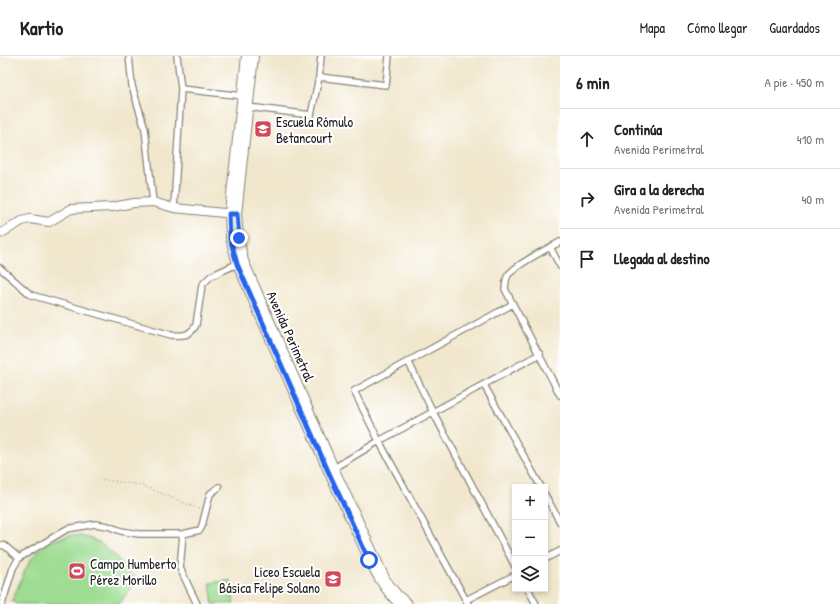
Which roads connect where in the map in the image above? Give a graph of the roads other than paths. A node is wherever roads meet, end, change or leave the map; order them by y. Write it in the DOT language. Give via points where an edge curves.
graph roads {
  1 [pos="129,56"];
  2 [pos="177,56"];
  3 [pos="246,56"];
  4 [pos="254,56"];
  5 [pos="322,56"];
  6 [pos="389,56"];
  7 [pos="320,77"];
  8 [pos="181,89"];
  9 [pos="245,96"];
  10 [pos="248,107"];
  11 [pos="153,202"];
  12 [pos="174,208"];
  13 [pos="233,214"];
  14 [pos="0,234"];
  15 [pos="560,242"];
  16 [pos="550,248"];
  17 [pos="237,264"];
  18 [pos="560,266"];
  19 [pos="0,268"];
  20 [pos="513,304"];
  21 [pos="540,354"];
  22 [pos="408,361"];
  23 [pos="484,385"];
  24 [pos="560,395"];
  25 [pos="433,412"];
  26 [pos="379,441"];
  27 [pos="334,468"];
  28 [pos="539,484"];
  29 [pos="219,487"];
  30 [pos="548,500"];
  31 [pos="560,522"];
  32 [pos="183,534"];
  33 [pos="0,545"];
  34 [pos="560,551"];
  35 [pos="548,557"];
  36 [pos="19,558"];
  37 [pos="512,560"];
  38 [pos="512,577"];
  39 [pos="530,592"];
  40 [pos="467,602"];
  41 [pos="2,604"];
  42 [pos="197,604"];
  43 [pos="399,604"];
  44 [pos="408,604"];
  45 [pos="536,604"];
  1 -- 11 [label="street" via="132,86 145,129"];
  2 -- 8 [label="street"];
  3 -- 9 [label="main road, Avenida Perimetral"];
  4 -- 9 [label="main road, Avenida Perimetral"];
  5 -- 7 [label="street"];
  6 -- 7 [label="street" via="386,85"];
  7 -- 10 [label="street" via="311,115"];
  8 -- 9 [label="street"];
  8 -- 12 [label="street"];
  9 -- 10 [label="main road, Avenida Perimetral"];
  9 -- 13 [label="main road, Avenida Perimetral"];
  10 -- 13 [label="main road, Avenida Perimetral"];
  11 -- 12 [label="main road"];
  11 -- 14 [label="main road" via="71,209 49,222 30,219"];
  12 -- 13 [label="main road"];
  13 -- 17 [label="main road, Avenida Perimetral" via="230,238"];
  13 -- 27 [label="main road, Avenida Perimetral" via="244,261"];
  15 -- 16 [label="street"];
  16 -- 18 [label="street"];
  16 -- 20 [label="street" via="527,260 508,275 505,289"];
  17 -- 19 [label="street" via="211,276 202,286 196,325 188,334 182,336 31,295"];
  17 -- 43 [label="main road, Avenida Perimetral" via="378,579"];
  20 -- 21 [label="street"];
  20 -- 22 [label="street"];
  21 -- 23 [label="street"];
  21 -- 24 [label="street"];
  22 -- 25 [label="street"];
  22 -- 26 [label="street" via="354,391"];
  23 -- 25 [label="street"];
  23 -- 28 [label="street"];
  25 -- 26 [label="street"];
  25 -- 37 [label="street"];
  26 -- 27 [label="street"];
  26 -- 40 [label="street"];
  27 -- 44 [label="main road, Avenida Perimetral" via="386,580"];
  29 -- 32 [label="street" via="210,494 200,530"];
  30 -- 31 [label="street"];
  32 -- 36 [label="street" via="139,534 95,524 67,529"];
  32 -- 42 [label="street" via="180,568"];
  33 -- 36 [label="street"];
  34 -- 35 [label="street"];
  36 -- 41 [label="street" via="13,568"];
  38 -- 40 [label="street"];
  39 -- 45 [label="street"];
}
